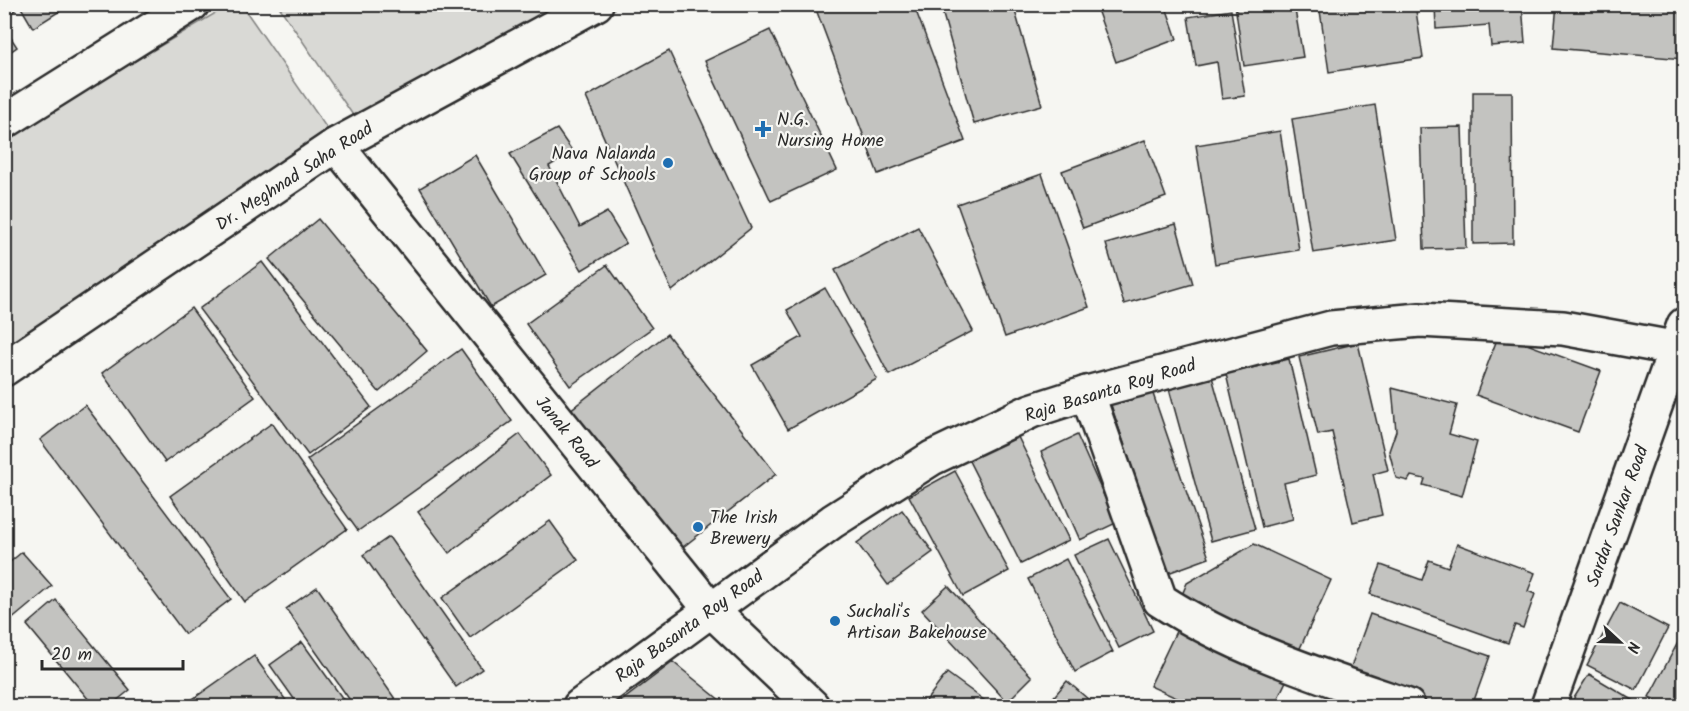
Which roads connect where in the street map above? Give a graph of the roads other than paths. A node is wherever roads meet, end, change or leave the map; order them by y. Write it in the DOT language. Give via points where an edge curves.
graph roads {
  1 [pos="192,4"];
  2 [pos="596,4"];
  3 [pos="4,122"];
  4 [pos="336,145"];
  5 [pos="1682,341"];
  6 [pos="4,369"];
  7 [pos="1087,393"];
  8 [pos="710,609"];
  9 [pos="580,706"];
  10 [pos="812,706"];
  11 [pos="1408,706"];
  12 [pos="1548,706"];
  1 -- 3 [label="street"];
  2 -- 4 [label="street, Dr. Meghnad Saha Road"];
  4 -- 6 [label="street, Dr. Meghnad Saha Road"];
  4 -- 8 [label="street, Janak Road"];
  5 -- 7 [label="street, Raja Basanta Roy Road" via="1563,328 1419,320 1331,328"];
  5 -- 12 [label="street, Sardar Sankar Road"];
  7 -- 8 [label="street, Raja Basanta Roy Road" via="1031,411 932,458 833,521"];
  7 -- 11 [label="street" via="1160,600 1182,615 1266,655"];
  8 -- 9 [label="street, Raja Basanta Roy Road"];
  8 -- 10 [label="street, Janak Road"];
}
